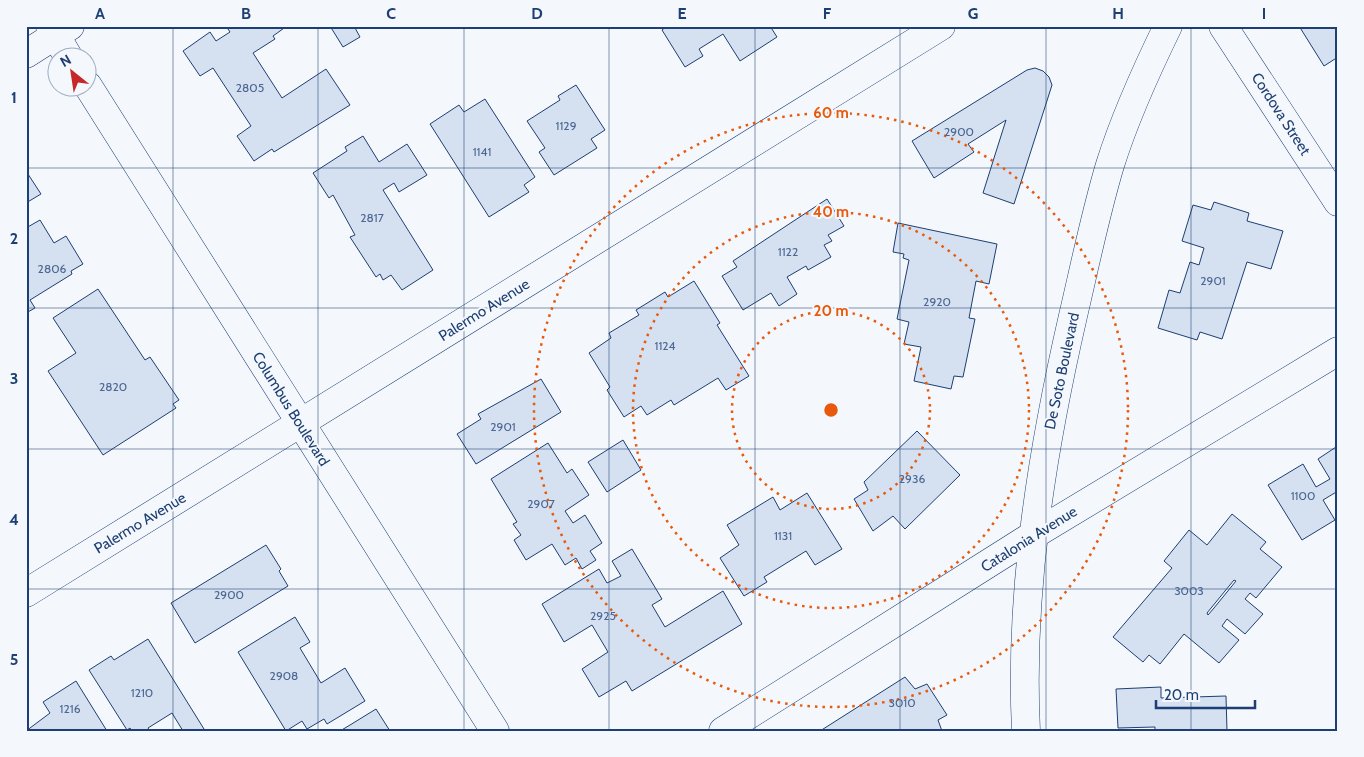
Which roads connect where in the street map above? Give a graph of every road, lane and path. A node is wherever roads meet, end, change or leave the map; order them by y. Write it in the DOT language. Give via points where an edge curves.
graph roads {
  1 [pos="941,26"];
  2 [pos="1168,26"];
  3 [pos="1223,26"];
  4 [pos="62,36"];
  5 [pos="26,54"];
  6 [pos="96,98"];
  7 [pos="1338,202"];
  8 [pos="1338,351"];
  9 [pos="300,425"];
  10 [pos="1035,534"];
  11 [pos="26,593"];
  12 [pos="496,731"];
  13 [pos="723,731"];
  14 [pos="1026,731"];
  1 -- 9 [label="street, Palermo Avenue"];
  2 -- 10 [label="street, De Soto Boulevard" via="1124,125 1097,212 1051,421"];
  3 -- 7 [label="street, Cordova Street"];
  4 -- 5 [label="street"];
  6 -- 9 [label="street, Columbus Boulevard"];
  8 -- 10 [label="street, Catalonia Avenue"];
  9 -- 11 [label="street, Palermo Avenue"];
  9 -- 12 [label="street, Columbus Boulevard"];
  10 -- 13 [label="street, Catalonia Avenue"];
  10 -- 14 [label="street, De Soto Boulevard" via="1027,623"];
}
